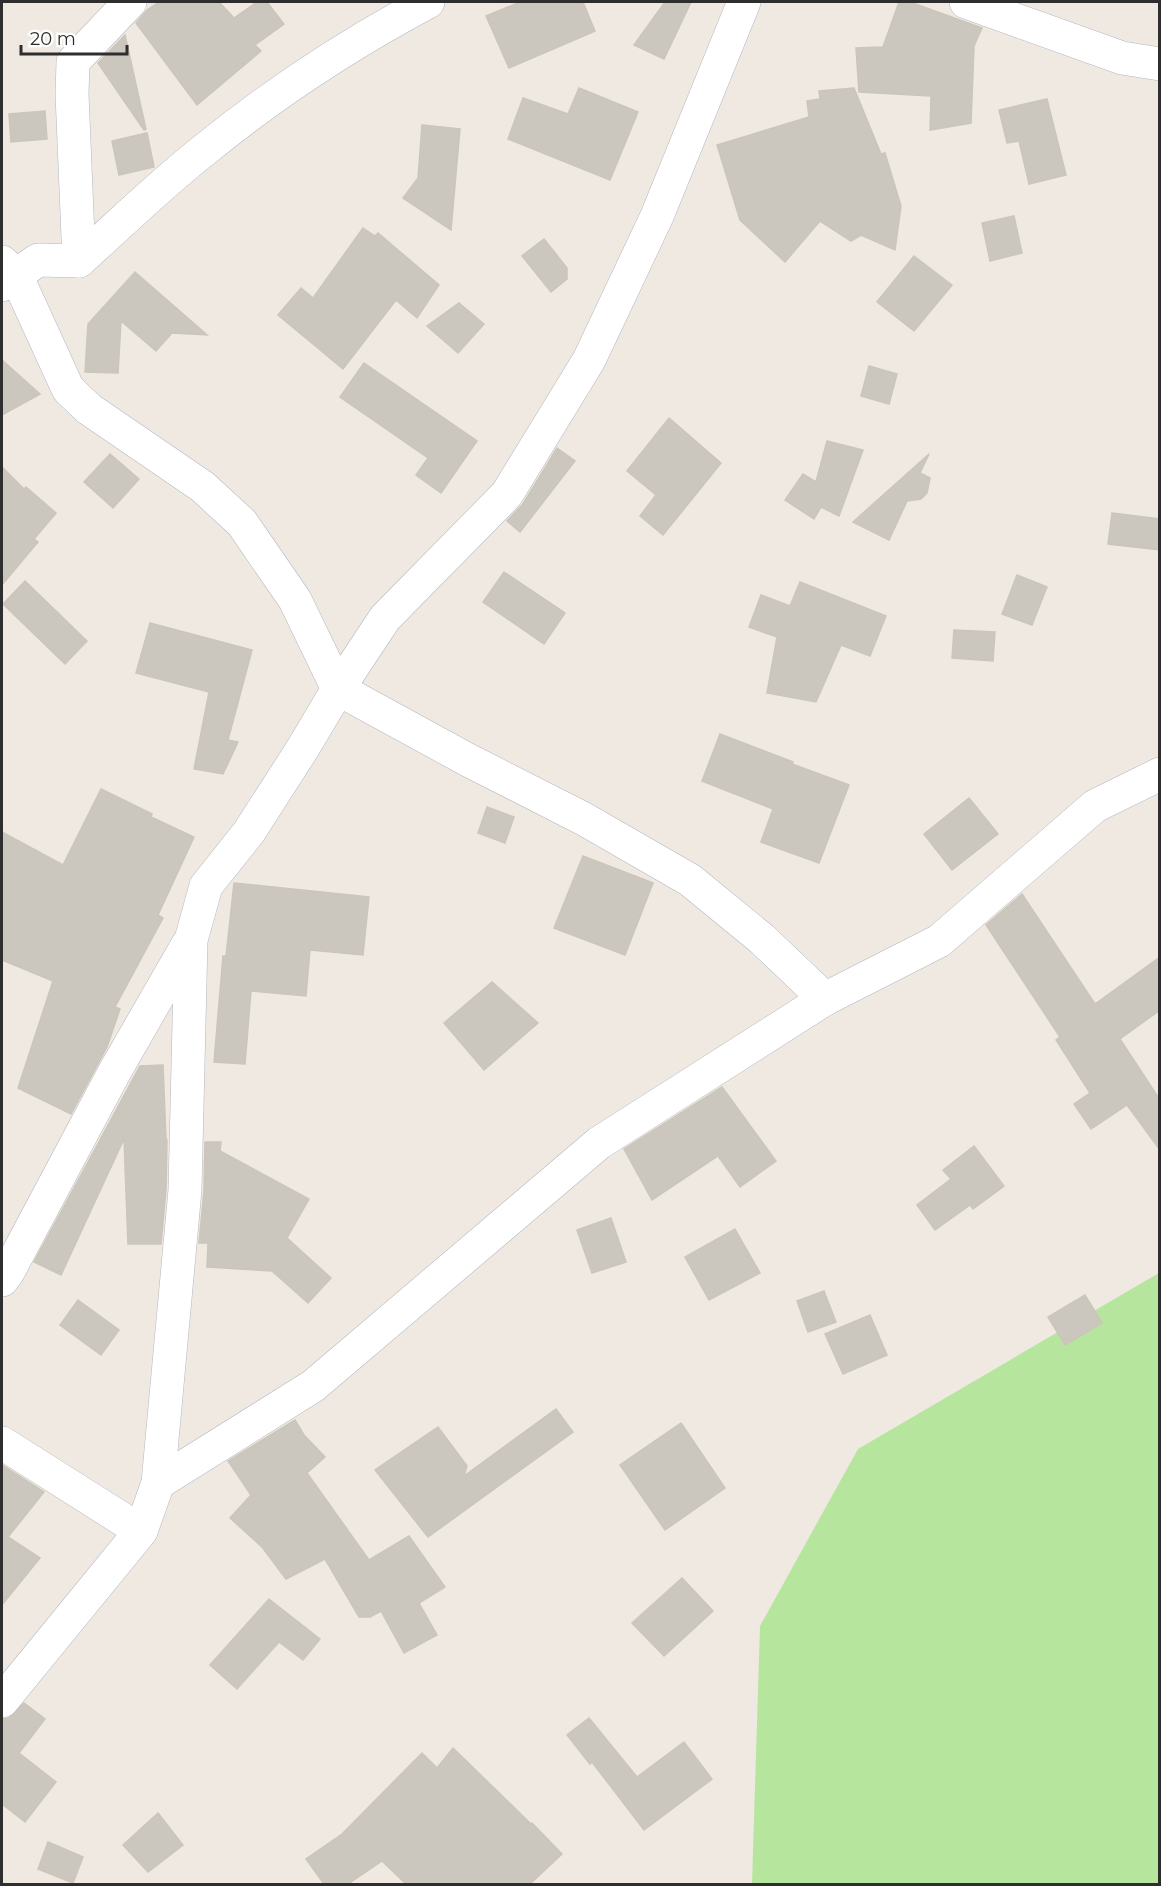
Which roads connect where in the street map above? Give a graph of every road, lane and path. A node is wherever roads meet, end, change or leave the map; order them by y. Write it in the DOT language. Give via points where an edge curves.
graph roads {
  1 [pos="130,2"];
  2 [pos="428,2"];
  3 [pos="744,2"];
  4 [pos="966,2"];
  5 [pos="1160,64"];
  6 [pos="79,261"];
  7 [pos="6,274"];
  8 [pos="338,689"];
  9 [pos="1160,774"];
  10 [pos="191,940"];
  11 [pos="825,999"];
  12 [pos="2,1280"];
  13 [pos="2,1443"];
  14 [pos="158,1483"];
  15 [pos="141,1531"];
  16 [pos="2,1701"];
  1 -- 6 [label="street" via="73,62"];
  2 -- 6 [label="street" via="320,65 202,151"];
  3 -- 8 [label="street" via="657,216 589,360 507,494 385,618"];
  4 -- 5 [label="street" via="1122,58"];
  6 -- 7 [label="street" via="38,260"];
  7 -- 8 [label="street" via="68,388 89,409 203,487 242,523 295,600"];
  8 -- 10 [label="street" via="249,832 206,886"];
  8 -- 11 [label="street" via="585,819 690,880 762,939"];
  9 -- 11 [label="street" via="1095,806 939,941"];
  10 -- 12 [label="street"];
  10 -- 14 [label="street" via="185,1190"];
  11 -- 14 [label="street" via="598,1143 314,1386"];
  13 -- 15 [label="street"];
  14 -- 15 [label="street"];
  15 -- 16 [label="street"];
}
